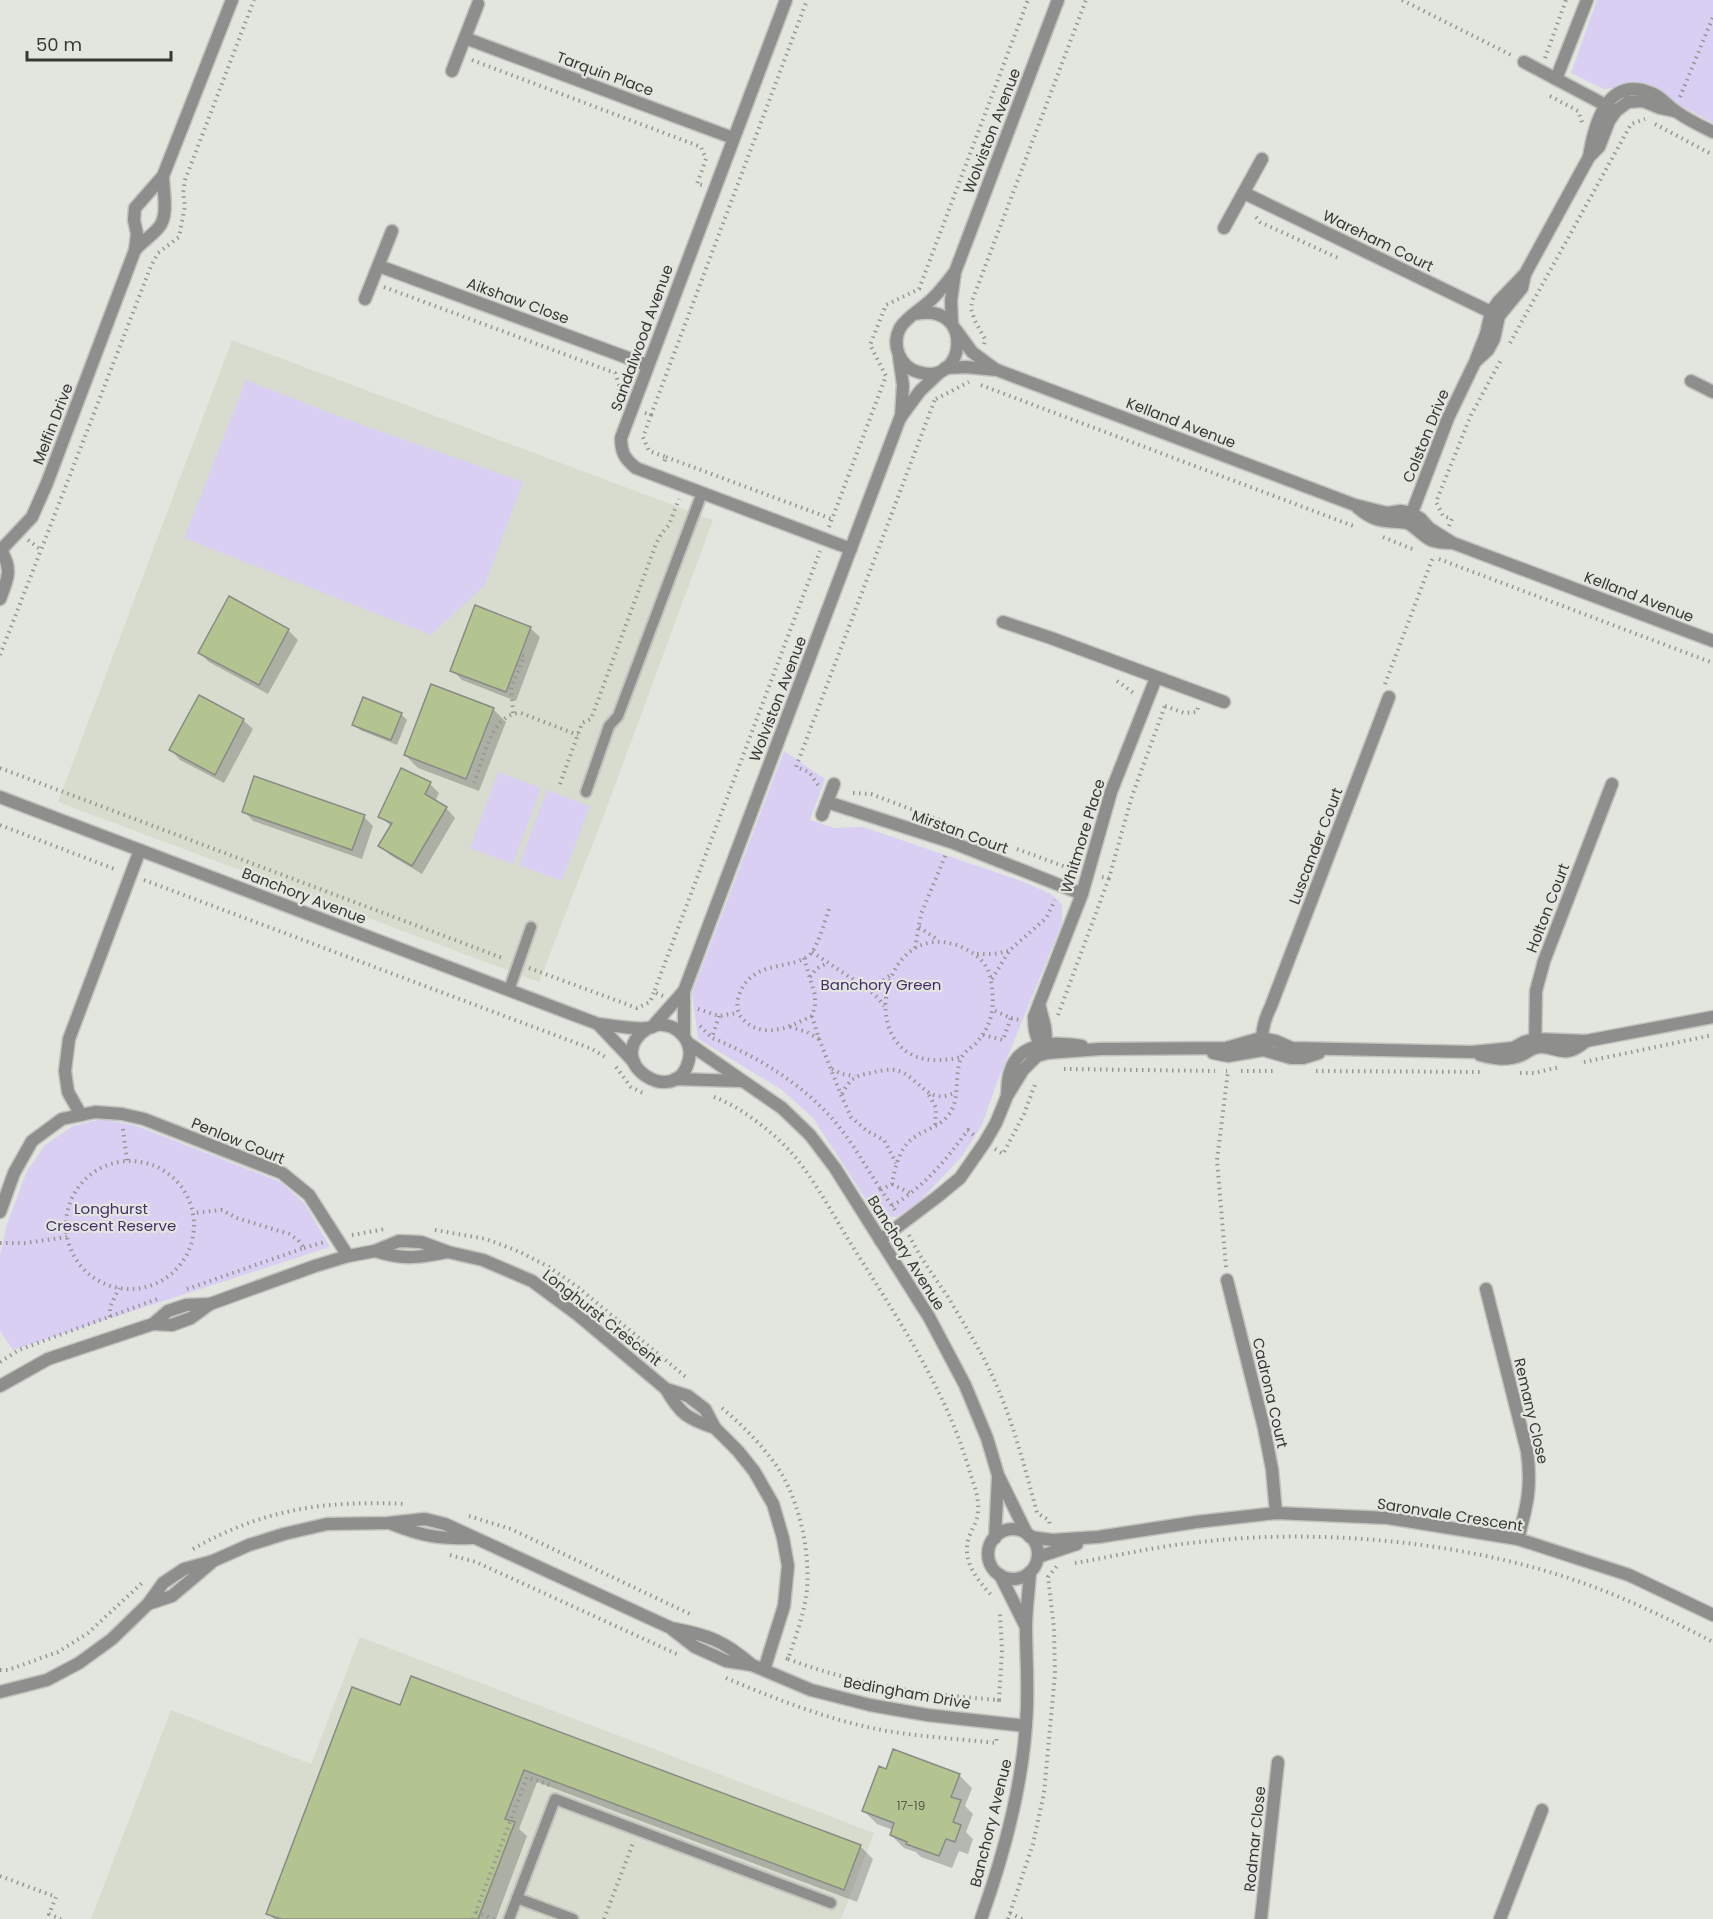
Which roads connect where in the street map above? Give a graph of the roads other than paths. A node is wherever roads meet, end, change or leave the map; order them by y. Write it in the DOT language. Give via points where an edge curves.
graph roads {
  1 [pos="232,0"];
  2 [pos="786,0"];
  3 [pos="1058,0"];
  4 [pos="1587,0"];
  5 [pos="478,4"];
  6 [pos="465,38"];
  7 [pos="1524,62"];
  8 [pos="452,71"];
  9 [pos="1556,79"];
  10 [pos="1610,108"];
  11 [pos="1713,132"];
  12 [pos="733,138"];
  13 [pos="1262,159"];
  14 [pos="163,176"];
  15 [pos="1244,193"];
  16 [pos="1224,228"];
  17 [pos="392,231"];
  18 [pos="135,250"];
  19 [pos="379,266"];
  20 [pos="955,272"];
  21 [pos="365,299"];
  22 [pos="1495,314"];
  23 [pos="915,315"];
  24 [pos="954,327"];
  25 [pos="900,357"];
  26 [pos="977,363"];
  27 [pos="647,365"];
  28 [pos="942,370"];
  29 [pos="1691,381"];
  30 [pos="1713,392"];
  31 [pos="900,418"];
  32 [pos="702,493"];
  33 [pos="1410,518"];
  34 [pos="851,549"];
  35 [pos="0,550"];
  36 [pos="0,599"];
  37 [pos="1003,622"];
  38 [pos="1713,641"];
  39 [pos="1156,678"];
  40 [pos="1389,697"];
  41 [pos="1224,702"];
  42 [pos="1612,784"];
  43 [pos="586,792"];
  44 [pos="0,797"];
  45 [pos="822,815"];
  46 [pos="140,850"];
  47 [pos="1082,894"];
  48 [pos="531,927"];
  49 [pos="509,990"];
  50 [pos="681,998"];
  51 [pos="1713,1017"];
  52 [pos="598,1024"];
  53 [pos="650,1027"];
  54 [pos="686,1040"];
  55 [pos="1264,1043"];
  56 [pos="1535,1043"];
  57 [pos="1044,1047"];
  58 [pos="634,1063"];
  59 [pos="675,1079"];
  60 [pos="741,1081"];
  61 [pos="81,1115"];
  62 [pos="0,1212"];
  63 [pos="880,1240"];
  64 [pos="348,1256"];
  65 [pos="1227,1280"];
  66 [pos="1486,1289"];
  67 [pos="0,1386"];
  68 [pos="998,1475"];
  69 [pos="1276,1513"];
  70 [pos="1029,1535"];
  71 [pos="1098,1537"];
  72 [pos="995,1538"];
  73 [pos="1518,1539"];
  74 [pos="1038,1557"];
  75 [pos="1030,1572"];
  76 [pos="1000,1575"];
  77 [pos="1713,1615"];
  78 [pos="1026,1626"];
  79 [pos="758,1668"];
  80 [pos="1,1692"];
  81 [pos="1026,1726"];
  82 [pos="1278,1762"];
  83 [pos="1542,1810"];
  84 [pos="517,1898"];
  85 [pos="831,1903"];
  86 [pos="982,1918"];
  87 [pos="509,1919"];
  88 [pos="573,1919"];
  89 [pos="1261,1919"];
  90 [pos="1500,1919"];
  1 -- 14 [label="street, Melfin Drive"];
  2 -- 12 [label="street, Sandalwood Avenue"];
  3 -- 20 [label="street, Wolviston Avenue"];
  4 -- 9 [label="street"];
  5 -- 6 [label="street"];
  6 -- 8 [label="street"];
  6 -- 12 [label="street, Tarquin Place"];
  7 -- 9 [label="street"];
  9 -- 10 [label="street"];
  10 -- 11 [label="street" via="1643,101 1674,111"];
  10 -- 22 [label="street, Colston Drive" via="1599,147 1589,157 1525,274 1522,288"];
  12 -- 27 [label="street, Sandalwood Avenue"];
  13 -- 15 [label="street"];
  14 -- 18 [label="street, Melfin Drive" via="135,208"];
  14 -- 18 [label="street, Melfin Drive" via="163,220"];
  15 -- 16 [label="street"];
  15 -- 22 [label="street, Wareham Court"];
  17 -- 19 [label="street"];
  18 -- 35 [label="street, Melfin Drive" via="32,517"];
  19 -- 21 [label="street"];
  19 -- 27 [label="street, Aikshaw Close"];
  20 -- 23 [label="street, Wolviston Avenue"];
  20 -- 24 [label="street, Wolviston Avenue" via="951,301"];
  22 -- 33 [label="street, Colston Drive" via="1494,339 1475,362 1448,418"];
  23 -- 24 [label="street" via="935,313"];
  23 -- 25 [label="street" via="900,328"];
  24 -- 26 [label="street, Kelland Avenue"];
  24 -- 28 [label="street" via="958,338 956,355"];
  25 -- 28 [label="street" via="912,370 931,374"];
  25 -- 31 [label="street, Wolviston Avenue"];
  26 -- 28 [label="street"];
  26 -- 33 [label="street, Kelland Avenue" via="1355,505 1370,518 1385,523"];
  27 -- 32 [label="street, Sandalwood Avenue" via="621,438 621,449 636,468"];
  28 -- 31 [label="street, Wolviston Avenue"];
  29 -- 30 [label="street"];
  31 -- 34 [label="street, Wolviston Avenue"];
  32 -- 34 [label="street, Sandalwood Avenue"];
  32 -- 43 [label="lane"];
  33 -- 38 [label="street, Kelland Avenue" via="1425,538 1445,541"];
  34 -- 50 [label="street, Wolviston Avenue"];
  35 -- 36 [label="street, Melfin Drive" via="9,566"];
  37 -- 39 [label="street"];
  39 -- 41 [label="street"];
  39 -- 47 [label="street, Whitmore Place" via="1111,792"];
  40 -- 55 [label="street, Luscander Court" via="1265,1017"];
  42 -- 56 [label="street, Holton Court" via="1544,961 1536,991"];
  44 -- 46 [label="street, Banchory Avenue"];
  45 -- 47 [label="street, Mirstan Court" via="831,793"];
  46 -- 49 [label="street, Banchory Avenue"];
  46 -- 61 [label="street" via="69,1039 65,1071 68,1092"];
  47 -- 57 [label="street, Whitmore Place" via="1039,1002"];
  48 -- 49 [label="lane"];
  49 -- 52 [label="street, Banchory Avenue"];
  50 -- 53 [label="street, Wolviston Avenue"];
  50 -- 54 [label="street, Wolviston Avenue"];
  51 -- 56 [label="street" via="1586,1041 1576,1050 1562,1052"];
  52 -- 53 [label="street, Banchory Avenue"];
  52 -- 58 [label="street, Banchory Avenue"];
  53 -- 54 [label="street" via="676,1029"];
  53 -- 58 [label="street" via="634,1043"];
  54 -- 59 [label="street" via="688,1063"];
  54 -- 60 [label="street, Banchory Avenue"];
  55 -- 56 [label="street" via="1292,1058 1325,1050 1472,1052 1508,1059 1521,1055"];
  55 -- 57 [label="street" via="1228,1056 1195,1049"];
  57 -- 63 [label="street" via="1007,1096 996,1123 960,1178"];
  58 -- 59 [label="street" via="646,1078 655,1082"];
  59 -- 60 [label="street"];
  60 -- 63 [label="street, Banchory Avenue" via="782,1108 810,1135"];
  61 -- 62 [label="street, Penlow Court" via="62,1119 32,1141 14,1173"];
  61 -- 64 [label="street, Penlow Court" via="95,1112 144,1119 282,1173 309,1196"];
  63 -- 68 [label="street, Banchory Avenue" via="929,1317 965,1384"];
  64 -- 67 [label="street, Longhurst Crescent" via="210,1305 186,1305 168,1311 153,1324 48,1359"];
  64 -- 79 [label="street, Longhurst Crescent" via="375,1251 397,1258 422,1258 448,1252 483,1260 532,1281 666,1389 676,1408 692,1421 715,1428 738,1451 773,1504 788,1566 785,1596 770,1652"];
  65 -- 69 [label="street, Cadrona Court" via="1264,1428"];
  66 -- 73 [label="street, Remany Close" via="1531,1474"];
  68 -- 70 [label="street, Banchory Avenue"];
  68 -- 72 [label="street, Banchory Avenue"];
  69 -- 71 [label="street, Saronvale Crescent"];
  69 -- 73 [label="street, Saronvale Crescent" via="1388,1518"];
  70 -- 71 [label="street, Saronvale Crescent" via="1052,1540"];
  70 -- 72 [label="street" via="1014,1530"];
  70 -- 74 [label="street"];
  71 -- 74 [label="street, Saronvale Crescent"];
  72 -- 76 [label="street" via="989,1558"];
  73 -- 77 [label="street, Saronvale Crescent" via="1629,1575"];
  74 -- 75 [label="street"];
  75 -- 76 [label="street" via="1016,1579"];
  75 -- 78 [label="street, Banchory Avenue"];
  76 -- 78 [label="street, Banchory Avenue"];
  78 -- 81 [label="street, Banchory Avenue"];
  79 -- 80 [label="street, Bedingham Drive" via="726,1661 695,1647 671,1628 474,1538 434,1537 388,1523 327,1524 284,1534 183,1569 163,1582 148,1604 112,1639 79,1663 47,1680"];
  79 -- 81 [label="street, Bedingham Drive" via="811,1690 870,1705"];
  81 -- 86 [label="street, Banchory Avenue" via="1012,1812"];
  82 -- 89 [label="street, Rodmar Close"];
  83 -- 90 [label="street"];
  84 -- 85 [label="lane" via="555,1799"];
  84 -- 87 [label="lane"];
  84 -- 88 [label="lane"];
}
